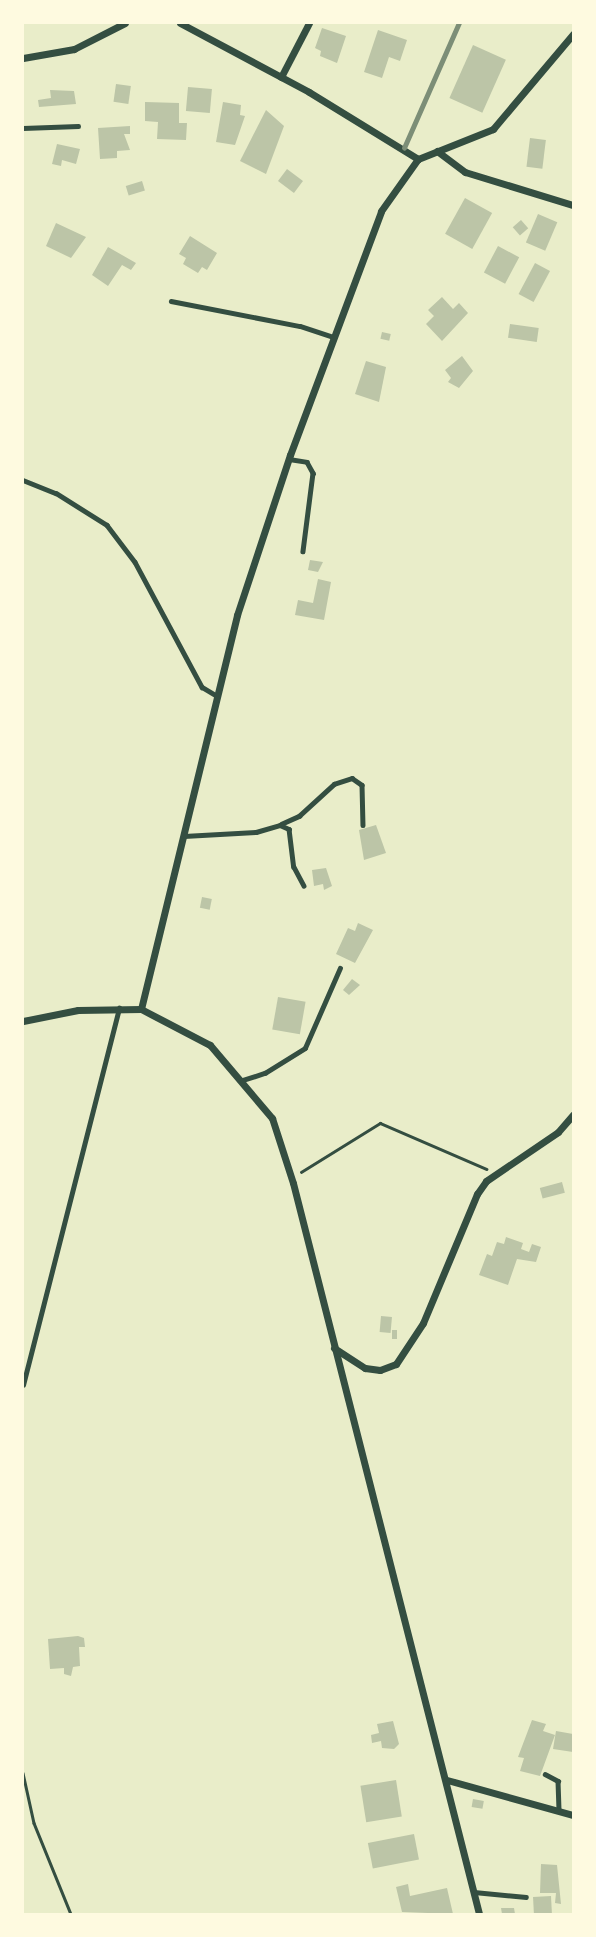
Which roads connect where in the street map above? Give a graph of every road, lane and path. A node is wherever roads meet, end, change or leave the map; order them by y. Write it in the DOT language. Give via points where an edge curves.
graph roads {
  1 [pos="125,23"];
  2 [pos="180,23"];
  3 [pos="309,23"];
  4 [pos="573,34"];
  5 [pos="23,58"];
  6 [pos="281,77"];
  7 [pos="78,125"];
  8 [pos="23,128"];
  9 [pos="438,151"];
  10 [pos="418,159"];
  11 [pos="573,205"];
  12 [pos="171,302"];
  13 [pos="334,337"];
  14 [pos="288,459"];
  15 [pos="23,480"];
  16 [pos="303,551"];
  17 [pos="218,696"];
  18 [pos="280,825"];
  19 [pos="363,825"];
  20 [pos="184,836"];
  21 [pos="304,886"];
  22 [pos="340,968"];
  23 [pos="119,1007"];
  24 [pos="141,1009"];
  25 [pos="23,1021"];
  26 [pos="243,1080"];
  27 [pos="573,1115"];
  28 [pos="500,1171"];
  29 [pos="291,1175"];
  30 [pos="334,1348"];
  31 [pos="23,1385"];
  32 [pos="23,1773"];
  33 [pos="545,1774"];
  34 [pos="447,1780"];
  35 [pos="559,1811"];
  36 [pos="573,1815"];
  37 [pos="474,1892"];
  38 [pos="526,1897"];
  39 [pos="71,1914"];
  40 [pos="479,1914"];
  1 -- 5 [label="street" via="74,49"];
  2 -- 6 [label="street"];
  3 -- 6 [label="street"];
  4 -- 9 [label="street" via="493,129"];
  6 -- 10 [label="street"];
  7 -- 8 [label="lane"];
  9 -- 10 [label="street"];
  9 -- 11 [label="street" via="465,172"];
  10 -- 13 [label="street" via="381,211"];
  12 -- 13 [label="lane" via="275,320"];
  13 -- 14 [label="street"];
  14 -- 16 [label="lane" via="307,463 313,473"];
  14 -- 17 [label="street" via="237,615"];
  15 -- 17 [label="lane" via="56,492 107,525 141,572 202,687"];
  17 -- 20 [label="street"];
  18 -- 19 [label="lane" via="299,816 334,784 352,778 362,785"];
  18 -- 20 [label="lane"];
  18 -- 21 [label="lane" via="289,829 294,867"];
  20 -- 24 [label="street"];
  22 -- 26 [label="lane" via="305,1048 265,1073"];
  23 -- 24 [label="street"];
  23 -- 25 [label="street"];
  23 -- 31 [label="lane"];
  24 -- 26 [label="street" via="209,1045"];
  26 -- 29 [label="street" via="272,1118"];
  27 -- 28 [label="street" via="558,1132"];
  28 -- 29 [label="path" via="475,1166 391,1124 380,1124 312,1168"];
  28 -- 30 [label="street" via="477,1194 423,1323 396,1364 380,1370 365,1368"];
  29 -- 30 [label="street"];
  30 -- 34 [label="street"];
  32 -- 39 [label="path" via="34,1823"];
  33 -- 35 [label="lane" via="558,1781"];
  34 -- 35 [label="street"];
  34 -- 37 [label="street"];
  35 -- 36 [label="street"];
  37 -- 38 [label="lane"];
  37 -- 40 [label="street"];
}
